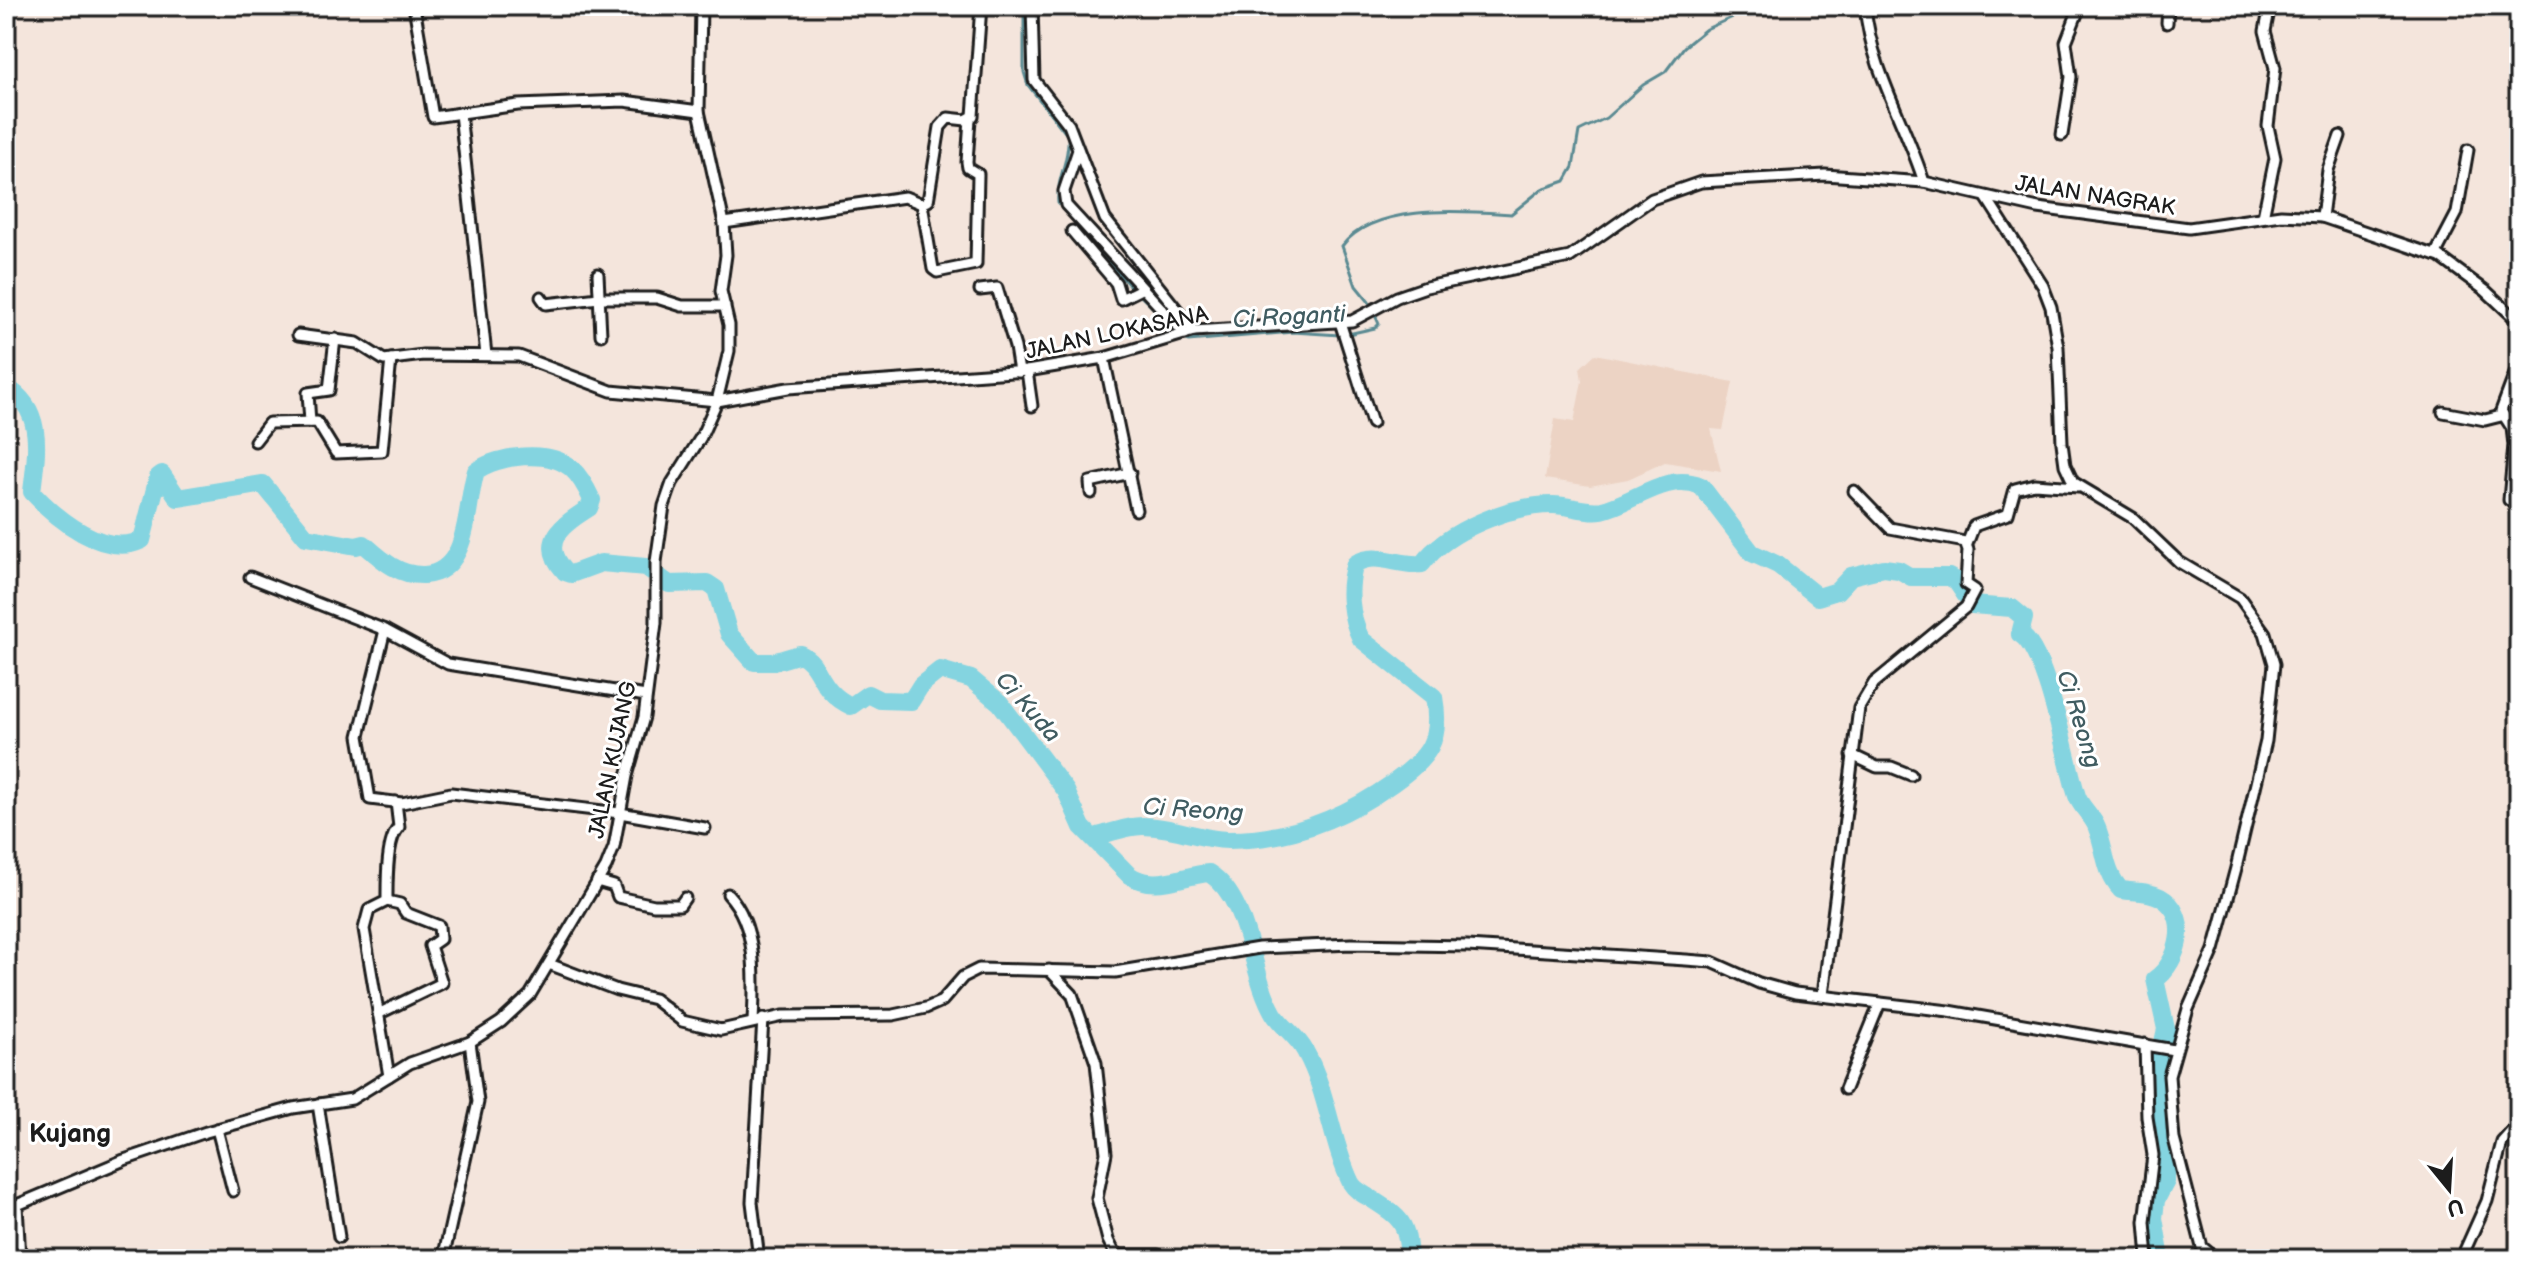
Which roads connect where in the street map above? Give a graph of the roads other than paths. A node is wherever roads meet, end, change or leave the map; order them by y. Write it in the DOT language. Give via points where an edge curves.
graph roads {
  1 [pos="414,6"];
  2 [pos="701,6"];
  3 [pos="981,6"];
  4 [pos="1032,6"];
  5 [pos="1865,6"];
  6 [pos="2080,6"];
  7 [pos="2168,6"];
  8 [pos="2270,6"];
  9 [pos="2167,23"];
  10 [pos="699,111"];
  11 [pos="460,113"];
  12 [pos="970,119"];
  13 [pos="2062,135"];
  14 [pos="2340,136"];
  15 [pos="1078,150"];
  16 [pos="2468,150"];
  17 [pos="1924,182"];
  18 [pos="1986,197"];
  19 [pos="922,204"];
  20 [pos="2263,217"];
  21 [pos="2322,217"];
  22 [pos="724,223"];
  23 [pos="1080,230"];
  24 [pos="2435,255"];
  25 [pos="598,274"];
  26 [pos="980,290"];
  27 [pos="1137,291"];
  28 [pos="541,297"];
  29 [pos="599,298"];
  30 [pos="725,306"];
  31 [pos="2519,322"];
  32 [pos="1190,332"];
  33 [pos="1342,332"];
  34 [pos="298,335"];
  35 [pos="601,335"];
  36 [pos="335,339"];
  37 [pos="486,355"];
  38 [pos="1104,358"];
  39 [pos="391,359"];
  40 [pos="2519,363"];
  41 [pos="1023,371"];
  42 [pos="717,401"];
  43 [pos="1032,406"];
  44 [pos="2443,412"];
  45 [pos="2501,416"];
  46 [pos="310,422"];
  47 [pos="1372,423"];
  48 [pos="255,441"];
  49 [pos="1130,473"];
  50 [pos="2078,487"];
  51 [pos="1854,491"];
  52 [pos="1091,493"];
  53 [pos="2519,508"];
  54 [pos="1136,510"];
  55 [pos="1967,544"];
  56 [pos="250,577"];
  57 [pos="385,630"];
  58 [pos="646,696"];
  59 [pos="1852,755"];
  60 [pos="1911,775"];
  61 [pos="396,802"];
  62 [pos="620,813"];
  63 [pos="705,828"];
  64 [pos="597,881"];
  65 [pos="728,894"];
  66 [pos="685,898"];
  67 [pos="387,901"];
  68 [pos="549,964"];
  69 [pos="1049,970"];
  70 [pos="1823,995"];
  71 [pos="1880,1003"];
  72 [pos="378,1014"];
  73 [pos="758,1021"];
  74 [pos="470,1042"];
  75 [pos="2147,1045"];
  76 [pos="2170,1049"];
  77 [pos="389,1076"];
  78 [pos="1845,1089"];
  79 [pos="318,1104"];
  80 [pos="2519,1123"];
  81 [pos="217,1129"];
  82 [pos="233,1191"];
  83 [pos="11,1205"];
  84 [pos="339,1237"];
  85 [pos="20,1259"];
  86 [pos="443,1259"];
  87 [pos="759,1259"];
  88 [pos="1161,1259"];
  89 [pos="2148,1259"];
  90 [pos="2237,1259"];
  91 [pos="2461,1259"];
  1 -- 11 [label="street" via="432,115"];
  2 -- 10 [label="street, JALAN KUJANG"];
  3 -- 12 [label="street"];
  4 -- 15 [label="street" via="1032,75 1067,120"];
  5 -- 17 [label="street" via="1876,66"];
  6 -- 13 [label="street" via="2066,42 2071,77"];
  7 -- 9 [label="street"];
  8 -- 20 [label="street" via="2265,31 2275,68 2268,126 2275,158"];
  10 -- 11 [label="street" via="624,101"];
  10 -- 22 [label="street, JALAN KUJANG"];
  11 -- 37 [label="street"];
  12 -- 19 [label="street" via="948,118 940,127 931,195"];
  12 -- 19 [label="street" via="967,162 978,174 976,264 933,269"];
  14 -- 21 [label="street" via="2328,170"];
  15 -- 23 [label="street" via="1064,198"];
  15 -- 32 [label="street" via="1105,219"];
  16 -- 24 [label="street" via="2457,213"];
  17 -- 18 [label="street, JALAN NAGRAK"];
  17 -- 33 [label="street, JALAN LOKASANA" via="1825,175 1701,182 1652,199 1570,257 1426,287 1352,321"];
  18 -- 20 [label="street, JALAN NAGRAK" via="2121,222 2189,228"];
  18 -- 50 [label="street" via="2051,307 2065,465"];
  19 -- 22 [label="street" via="905,197"];
  20 -- 21 [label="street, JALAN NAGRAK"];
  21 -- 24 [label="street, JALAN NAGRAK"];
  22 -- 30 [label="street, JALAN KUJANG"];
  23 -- 27 [label="street"];
  23 -- 27 [label="street" via="1121,299"];
  24 -- 31 [label="street, JALAN NAGRAK"];
  25 -- 29 [label="street"];
  26 -- 41 [label="street" via="997,288"];
  27 -- 32 [label="street"];
  28 -- 29 [label="street" via="552,305"];
  29 -- 30 [label="street"];
  29 -- 35 [label="street"];
  30 -- 42 [label="street, JALAN KUJANG" via="729,351"];
  32 -- 33 [label="street, JALAN LOKASANA"];
  32 -- 38 [label="street, JALAN LOKASANA"];
  33 -- 47 [label="street"];
  34 -- 36 [label="street"];
  36 -- 39 [label="street" via="357,343 379,359"];
  36 -- 46 [label="street" via="329,390 308,393"];
  37 -- 39 [label="street, JALAN LOKASANA"];
  37 -- 42 [label="street, JALAN LOKASANA" via="529,359 611,391"];
  38 -- 41 [label="street, JALAN LOKASANA"];
  38 -- 49 [label="street"];
  39 -- 46 [label="street" via="382,451 336,453 323,427"];
  40 -- 45 [label="street"];
  41 -- 42 [label="street, JALAN LOKASANA" via="788,388"];
  41 -- 43 [label="street"];
  42 -- 58 [label="street, JALAN KUJANG" via="664,506"];
  44 -- 45 [label="street" via="2485,420"];
  45 -- 53 [label="street" via="2513,432 2508,495"];
  46 -- 48 [label="street" via="269,423"];
  49 -- 52 [label="street" via="1090,482"];
  49 -- 54 [label="street"];
  50 -- 55 [label="street" via="2034,484 2015,489 2008,514 1974,526"];
  50 -- 76 [label="street" via="2133,518 2179,562 2240,598 2265,633 2274,664 2271,717 2214,950"];
  51 -- 55 [label="street" via="1890,528"];
  55 -- 59 [label="street" via="1966,584 1975,590 1970,602 1864,695"];
  56 -- 57 [label="street"];
  57 -- 58 [label="street" via="448,664"];
  57 -- 61 [label="street" via="359,736 370,799"];
  58 -- 62 [label="street, JALAN KUJANG"];
  59 -- 60 [label="street"];
  59 -- 70 [label="street"];
  61 -- 62 [label="street" via="451,793"];
  61 -- 67 [label="street" via="399,827 387,861"];
  62 -- 63 [label="street"];
  62 -- 64 [label="street, JALAN KUJANG" via="614,847"];
  64 -- 66 [label="street" via="614,886 618,897 637,902 680,905"];
  64 -- 68 [label="street, JALAN KUJANG"];
  65 -- 73 [label="street" via="749,939"];
  67 -- 72 [label="street" via="365,916"];
  67 -- 72 [label="street" via="439,926 440,939 430,946 442,983"];
  68 -- 73 [label="street" via="654,999 682,1021 699,1026 721,1030"];
  68 -- 74 [label="street, JALAN KUJANG" via="523,1002"];
  69 -- 70 [label="street" via="1134,970 1259,948 1454,946 1712,962 1771,987"];
  69 -- 73 [label="street" via="971,970 942,1001 893,1015 805,1013"];
  69 -- 88 [label="street" via="1072,994 1096,1063 1106,1153 1097,1198 1108,1240 1121,1255"];
  70 -- 71 [label="street"];
  71 -- 75 [label="street"];
  71 -- 78 [label="street"];
  72 -- 77 [label="street"];
  73 -- 87 [label="street" via="752,1202"];
  74 -- 77 [label="street, JALAN KUJANG"];
  74 -- 86 [label="street" via="478,1102"];
  75 -- 76 [label="street"];
  75 -- 89 [label="street" via="2153,1155 2145,1222"];
  76 -- 90 [label="street" via="2174,1139 2192,1214 2206,1252"];
  77 -- 79 [label="street, JALAN KUJANG" via="352,1099"];
  79 -- 81 [label="street, JALAN KUJANG"];
  79 -- 84 [label="street"];
  80 -- 91 [label="street" via="2502,1142 2487,1201"];
  81 -- 82 [label="street"];
  81 -- 83 [label="street, JALAN KUJANG"];
  83 -- 85 [label="street"];
}
